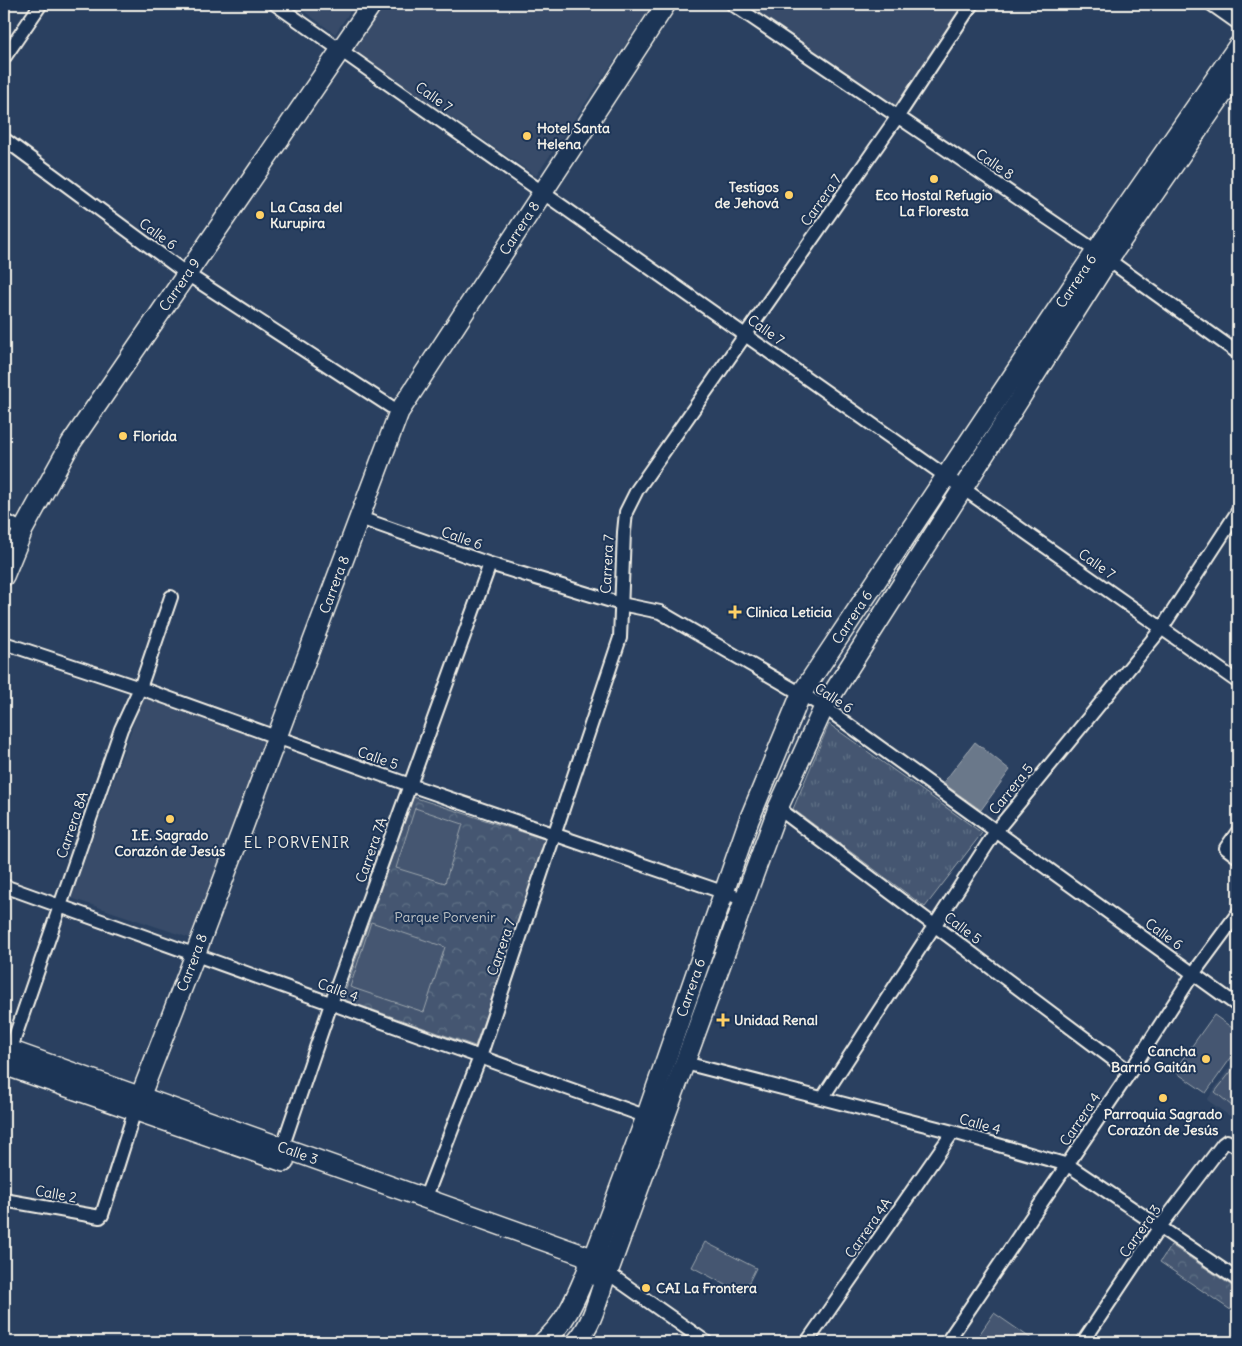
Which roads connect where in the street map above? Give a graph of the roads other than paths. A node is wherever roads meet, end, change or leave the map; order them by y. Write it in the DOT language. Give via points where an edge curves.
graph roads {
  1 [pos="41,4"];
  2 [pos="275,4"];
  3 [pos="372,4"];
  4 [pos="666,4"];
  5 [pos="732,4"];
  6 [pos="972,4"];
  7 [pos="1211,4"];
  8 [pos="1238,23"];
  9 [pos="1238,46"];
  10 [pos="342,51"];
  11 [pos="4,58"];
  12 [pos="1238,72"];
  13 [pos="898,116"];
  14 [pos="4,139"];
  15 [pos="543,192"];
  16 [pos="1102,255"];
  17 [pos="187,274"];
  18 [pos="745,334"];
  19 [pos="1238,352"];
  20 [pos="399,412"];
  21 [pos="947,476"];
  22 [pos="963,488"];
  23 [pos="1238,511"];
  24 [pos="360,518"];
  25 [pos="4,520"];
  26 [pos="23,530"];
  27 [pos="490,564"];
  28 [pos="4,576"];
  29 [pos="172,598"];
  30 [pos="620,604"];
  31 [pos="1162,628"];
  32 [pos="4,643"];
  33 [pos="1238,682"];
  34 [pos="140,688"];
  35 [pos="801,694"];
  36 [pos="824,707"];
  37 [pos="275,738"];
  38 [pos="410,785"];
  39 [pos="778,808"];
  40 [pos="996,831"];
  41 [pos="1238,831"];
  42 [pos="555,834"];
  43 [pos="1238,858"];
  44 [pos="4,886"];
  45 [pos="726,893"];
  46 [pos="743,899"];
  47 [pos="59,906"];
  48 [pos="1238,913"];
  49 [pos="933,925"];
  50 [pos="195,955"];
  51 [pos="1193,974"];
  52 [pos="331,1004"];
  53 [pos="1238,1006"];
  54 [pos="6,1057"];
  55 [pos="480,1057"];
  56 [pos="685,1063"];
  57 [pos="1130,1072"];
  58 [pos="823,1098"];
  59 [pos="137,1103"];
  60 [pos="654,1120"];
  61 [pos="953,1132"];
  62 [pos="1233,1144"];
  63 [pos="282,1148"];
  64 [pos="1068,1165"];
  65 [pos="425,1199"];
  66 [pos="4,1200"];
  67 [pos="102,1215"];
  68 [pos="1160,1228"];
  69 [pos="598,1267"];
  70 [pos="1238,1280"];
  71 [pos="582,1338"];
  72 [pos="543,1342"];
  73 [pos="706,1342"];
  74 [pos="807,1342"];
  75 [pos="947,1342"];
  76 [pos="1083,1342"];
  1 -- 11 [label="street"];
  2 -- 10 [label="street, Calle 7"];
  3 -- 10 [label="street, Carrera 9"];
  4 -- 15 [label="street, Carrera 8"];
  5 -- 13 [label="street, Calle 8"];
  6 -- 13 [label="street, Carrera 7"];
  7 -- 8 [label="street"];
  9 -- 16 [label="street, Carrera 6"];
  10 -- 15 [label="street, Calle 7"];
  10 -- 17 [label="street, Carrera 9"];
  12 -- 16 [label="street, Carrera 6"];
  13 -- 16 [label="street, Calle 8"];
  13 -- 18 [label="street, Carrera 7"];
  14 -- 17 [label="street, Calle 6"];
  15 -- 18 [label="street, Calle 7"];
  15 -- 20 [label="street, Carrera 8"];
  16 -- 19 [label="street, Calle 8"];
  16 -- 21 [label="street, Carrera 6"];
  16 -- 22 [label="street, Carrera 6"];
  17 -- 20 [label="street, Calle 6"];
  17 -- 26 [label="street, Carrera 9" via="71,443"];
  18 -- 21 [label="street, Calle 7"];
  18 -- 30 [label="street, Carrera 7" via="637,490 626,512"];
  20 -- 24 [label="street, Carrera 8"];
  21 -- 22 [label="street, Calle 7"];
  21 -- 35 [label="street, Carrera 6"];
  22 -- 31 [label="street, Calle 7"];
  22 -- 36 [label="street, Carrera 6"];
  23 -- 31 [label="street, Carrera 5"];
  24 -- 27 [label="street, Calle 6"];
  24 -- 37 [label="street, Carrera 8"];
  25 -- 26 [label="street"];
  26 -- 28 [label="street, Carrera 9"];
  27 -- 30 [label="street, Calle 6"];
  27 -- 38 [label="street, Carrera 7A"];
  29 -- 34 [label="street, Carrera 8A"];
  30 -- 35 [label="street, Calle 6" via="660,612"];
  30 -- 42 [label="street, Carrera 7" via="620,638"];
  31 -- 33 [label="street, Calle 7"];
  31 -- 40 [label="street, Carrera 5"];
  32 -- 34 [label="street, Calle 5"];
  34 -- 37 [label="street, Calle 5"];
  34 -- 47 [label="street, Carrera 8A" via="121,729"];
  35 -- 36 [label="street, Calle 6"];
  35 -- 45 [label="street, Carrera 6" via="749,820"];
  36 -- 39 [label="street, Carrera 6"];
  36 -- 40 [label="street, Calle 6"];
  37 -- 38 [label="street, Calle 5"];
  37 -- 50 [label="street, Carrera 8"];
  38 -- 42 [label="street, Calle 5"];
  38 -- 52 [label="street, Carrera 7A"];
  39 -- 46 [label="street, Carrera 6"];
  39 -- 49 [label="street, Calle 5"];
  40 -- 49 [label="street, Carrera 5"];
  40 -- 51 [label="street, Calle 6"];
  41 -- 43 [label="street" via="1226,848"];
  42 -- 45 [label="street, Calle 5"];
  42 -- 55 [label="street, Carrera 7"];
  44 -- 47 [label="street, Calle 4"];
  45 -- 46 [label="street, Calle 5"];
  45 -- 60 [label="street, Carrera 6"];
  46 -- 56 [label="street, Carrera 6"];
  47 -- 50 [label="street, Calle 4"];
  47 -- 54 [label="street, Carrera 8A"];
  48 -- 51 [label="street, Carrera 4"];
  49 -- 57 [label="street, Calle 5"];
  49 -- 58 [label="street, Carrera 5"];
  50 -- 52 [label="street, Calle 4"];
  50 -- 59 [label="street, Carrera 8"];
  51 -- 53 [label="street, Calle 6"];
  51 -- 57 [label="street, Carrera 4"];
  52 -- 55 [label="street, Calle 4"];
  52 -- 63 [label="street, Carrera 7A"];
  54 -- 59 [label="street, Calle 3"];
  55 -- 60 [label="street, Calle 4"];
  55 -- 65 [label="street, Carrera 7"];
  56 -- 58 [label="street, Calle 4"];
  56 -- 60 [label="street, Carrera 6"];
  57 -- 64 [label="street, Carrera 4"];
  58 -- 61 [label="street, Calle 4"];
  59 -- 63 [label="street, Calle 3"];
  59 -- 67 [label="street, Carrera 8"];
  59 -- 69 [label="street, Calle 3"];
  60 -- 69 [label="street, Carrera 6"];
  61 -- 64 [label="street, Calle 4"];
  61 -- 74 [label="street, Carrera 4A"];
  62 -- 68 [label="street, Carrera 3"];
  63 -- 65 [label="street, Calle 3"];
  64 -- 68 [label="street, Calle 4"];
  64 -- 75 [label="street, Carrera 4"];
  65 -- 69 [label="street, Calle 3"];
  66 -- 67 [label="street, Calle 2" via="97,1217"];
  68 -- 70 [label="street, Calle 4"];
  68 -- 76 [label="street, Carrera 3"];
  69 -- 71 [label="street, Carrera 6"];
  69 -- 72 [label="street, Carrera 6" via="559,1328"];
  69 -- 73 [label="street, Calle 3"];
}
